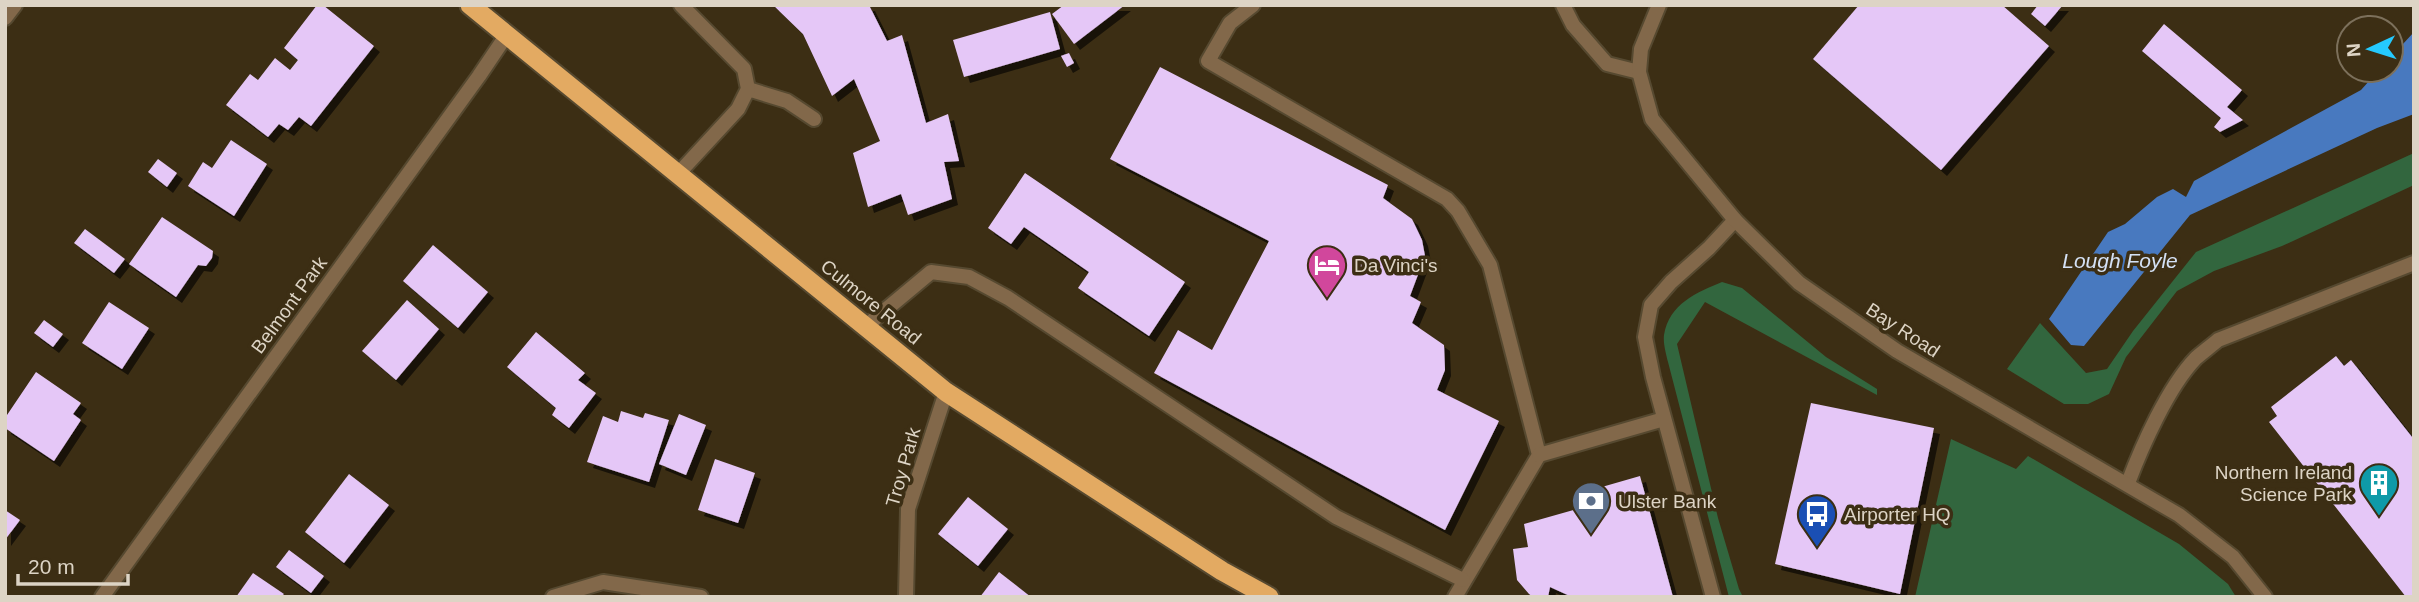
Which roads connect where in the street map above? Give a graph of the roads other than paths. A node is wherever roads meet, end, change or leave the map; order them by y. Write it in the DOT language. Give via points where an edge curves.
graph roads {
  1 [pos="15,5"];
  2 [pos="470,5"];
  3 [pos="681,5"];
  4 [pos="1253,5"];
  5 [pos="1563,5"];
  6 [pos="1659,5"];
  7 [pos="5,19"];
  8 [pos="506,36"];
  9 [pos="1639,72"];
  10 [pos="748,89"];
  11 [pos="814,119"];
  12 [pos="678,174"];
  13 [pos="1735,220"];
  14 [pos="2414,263"];
  15 [pos="865,327"];
  16 [pos="946,392"];
  17 [pos="1664,419"];
  18 [pos="1539,455"];
  19 [pos="2128,483"];
  20 [pos="1463,580"];
  21 [pos="102,597"];
  22 [pos="553,597"];
  23 [pos="701,597"];
  24 [pos="906,597"];
  25 [pos="1269,597"];
  26 [pos="1455,597"];
  27 [pos="1713,597"];
  28 [pos="2265,597"];
  1 -- 7 [label="street"];
  2 -- 8 [label="highway, Culmore Road"];
  3 -- 10 [label="street" via="744,69"];
  4 -- 18 [label="street" via="1230,23 1208,61 1447,199 1458,211 1490,265"];
  5 -- 9 [label="street" via="1573,25 1607,64"];
  6 -- 9 [label="street, Bay Road" via="1641,49"];
  8 -- 12 [label="highway, Culmore Road"];
  8 -- 21 [label="street, Belmont Park"];
  9 -- 13 [label="street, Bay Road" via="1652,119"];
  10 -- 11 [label="street" via="787,101"];
  10 -- 12 [label="street" via="738,108"];
  12 -- 15 [label="highway, Culmore Road"];
  13 -- 17 [label="street" via="1651,305 1645,337"];
  13 -- 19 [label="street, Bay Road" via="1799,283 1897,351"];
  14 -- 19 [label="street" via="2218,340 2196,359 2173,391"];
  15 -- 16 [label="highway, Culmore Road"];
  15 -- 20 [label="street" via="931,272 969,277 1008,298 1336,517"];
  16 -- 24 [label="street, Troy Park" via="908,509"];
  16 -- 25 [label="highway, Culmore Road"];
  17 -- 18 [label="street"];
  17 -- 27 [label="street"];
  18 -- 20 [label="street"];
  19 -- 28 [label="street, Bay Road" via="2179,515 2233,558"];
  20 -- 26 [label="street"];
  22 -- 23 [label="street" via="603,582"];
}
